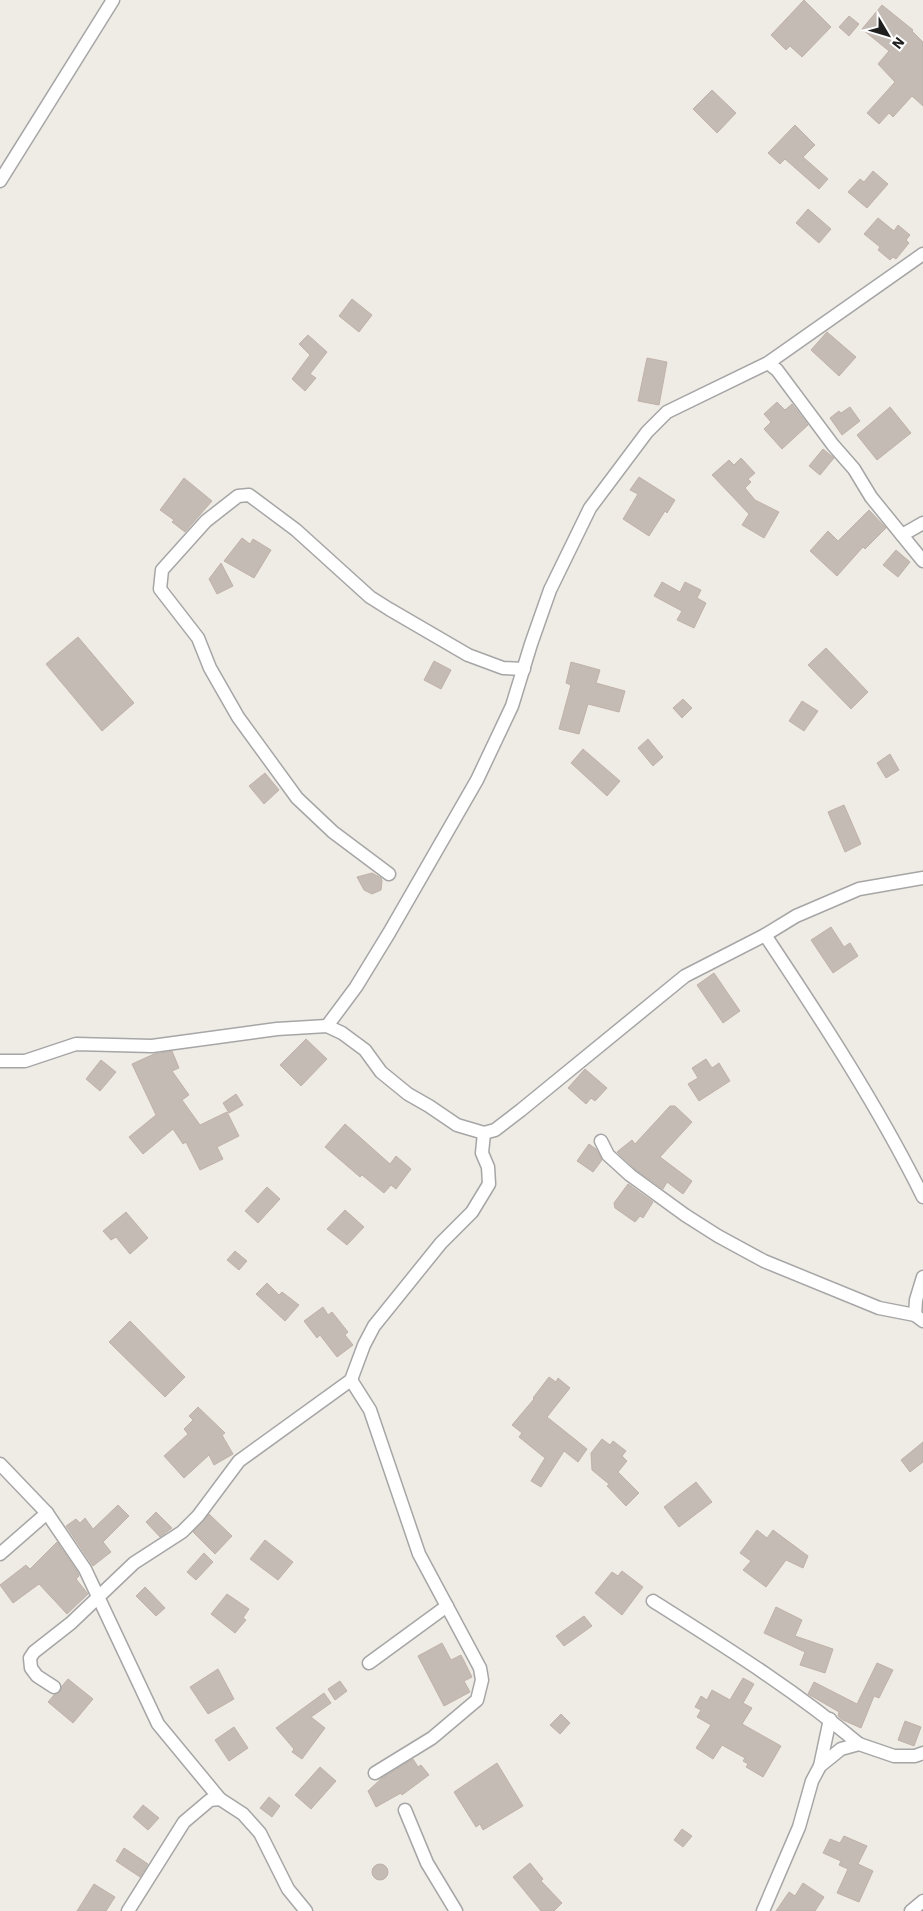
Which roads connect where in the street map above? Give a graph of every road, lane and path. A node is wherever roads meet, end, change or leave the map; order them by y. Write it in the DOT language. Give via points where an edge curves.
graph roads {
  1 [pos="113,0"];
  2 [pos="0,181"];
  3 [pos="923,254"];
  4 [pos="768,363"];
  5 [pos="923,523"];
  6 [pos="902,535"];
  7 [pos="923,561"];
  8 [pos="524,669"];
  9 [pos="389,874"];
  10 [pos="923,878"];
  11 [pos="765,935"];
  12 [pos="327,1026"];
  13 [pos="0,1061"];
  14 [pos="484,1134"];
  15 [pos="600,1141"];
  16 [pos="923,1197"];
  17 [pos="923,1277"];
  18 [pos="919,1318"];
  19 [pos="352,1380"];
  20 [pos="0,1464"];
  21 [pos="47,1513"];
  22 [pos="0,1554"];
  23 [pos="98,1597"];
  24 [pos="653,1600"];
  25 [pos="447,1606"];
  26 [pos="369,1663"];
  27 [pos="54,1687"];
  28 [pos="830,1720"];
  29 [pos="859,1744"];
  30 [pos="923,1753"];
  31 [pos="820,1766"];
  32 [pos="375,1773"];
  33 [pos="220,1800"];
  34 [pos="405,1810"];
  35 [pos="923,1901"];
  36 [pos="128,1911"];
  37 [pos="306,1911"];
  38 [pos="456,1911"];
  39 [pos="763,1911"];
  40 [pos="911,1911"];
  1 -- 2 [label="street"];
  3 -- 4 [label="street"];
  4 -- 6 [label="street" via="777,370"];
  4 -- 8 [label="street" via="667,412 647,432 590,508 550,590"];
  5 -- 6 [label="street"];
  6 -- 7 [label="street"];
  8 -- 9 [label="street" via="503,668 468,655 370,597 296,530 249,495 238,496 226,504 162,570 160,590 198,638 210,668 238,718 271,764 333,832"];
  8 -- 12 [label="street" via="512,706 477,780 356,987"];
  10 -- 11 [label="street" via="859,888 796,916"];
  11 -- 14 [label="street" via="685,976 495,1130"];
  11 -- 16 [label="street" via="852,1070"];
  12 -- 13 [label="street" via="277,1029 152,1046 76,1044 25,1061"];
  12 -- 14 [label="street" via="365,1050 381,1072 408,1094 457,1125"];
  14 -- 19 [label="street" via="482,1153 488,1167 489,1184 472,1212 441,1243 374,1326"];
  15 -- 18 [label="street" via="608,1155 630,1174 718,1236 764,1261 879,1308"];
  17 -- 18 [label="street" via="916,1300"];
  19 -- 23 [label="street" via="239,1461 182,1532 134,1563"];
  19 -- 25 [label="street" via="370,1410 419,1554"];
  20 -- 21 [label="street"];
  21 -- 22 [label="street"];
  21 -- 23 [label="street" via="85,1569"];
  23 -- 27 [label="street" via="30,1658 37,1676"];
  23 -- 33 [label="street" via="158,1724"];
  24 -- 28 [label="street" via="745,1659"];
  25 -- 26 [label="street"];
  25 -- 32 [label="street" via="480,1668 482,1680 477,1700 432,1738"];
  28 -- 29 [label="street"];
  28 -- 31 [label="street"];
  29 -- 30 [label="street" via="894,1756"];
  29 -- 31 [label="street" via="841,1749"];
  31 -- 39 [label="street" via="812,1781 799,1827"];
  33 -- 36 [label="street" via="210,1800 184,1822"];
  33 -- 37 [label="street" via="243,1814 260,1833 288,1889"];
  34 -- 38 [label="street" via="427,1863"];
  35 -- 40 [label="street"];
}
